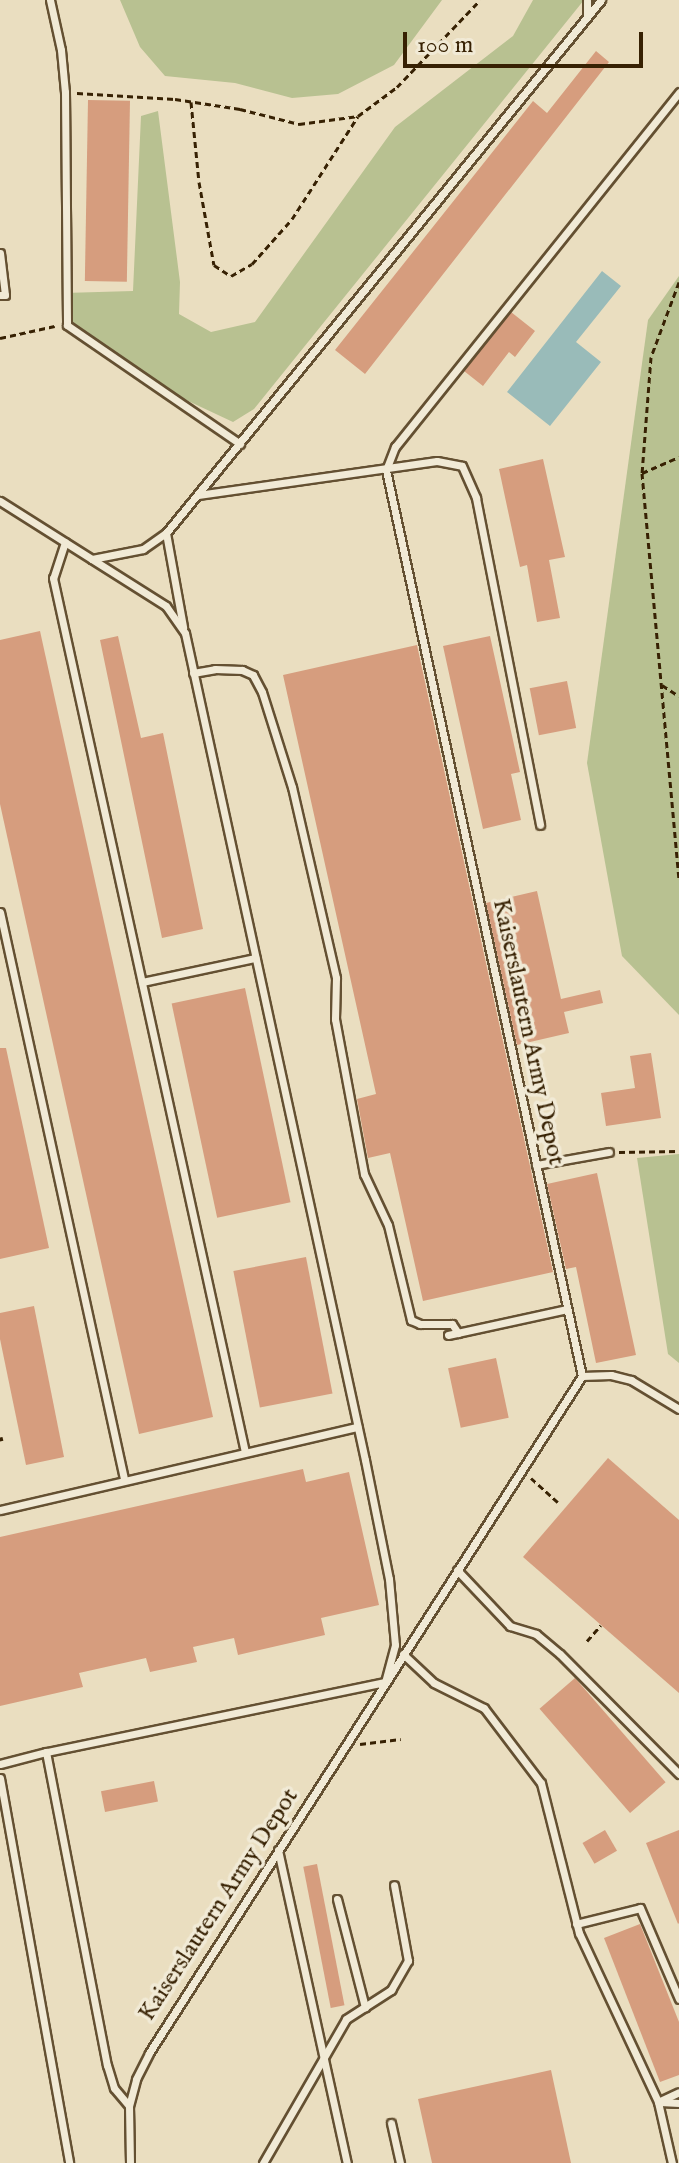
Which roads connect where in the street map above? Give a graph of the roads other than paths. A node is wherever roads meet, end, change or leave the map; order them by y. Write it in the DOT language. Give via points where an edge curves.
graph roads {
  1 [pos="50,0"];
  2 [pos="587,0"];
  3 [pos="601,0"];
  4 [pos="587,17"];
  5 [pos="679,92"];
  6 [pos="0,253"];
  7 [pos="0,295"];
  8 [pos="240,444"];
  9 [pos="386,470"];
  10 [pos="198,495"];
  11 [pos="0,501"];
  12 [pos="166,533"];
  13 [pos="65,542"];
  14 [pos="91,559"];
  15 [pos="185,633"];
  16 [pos="193,673"];
  17 [pos="540,825"];
  18 [pos="0,912"];
  19 [pos="255,958"];
  20 [pos="142,982"];
  21 [pos="609,1152"];
  22 [pos="536,1165"];
  23 [pos="567,1309"];
  24 [pos="458,1333"];
  25 [pos="448,1335"];
  26 [pos="582,1376"];
  27 [pos="679,1409"];
  28 [pos="357,1427"];
  29 [pos="245,1452"];
  30 [pos="124,1479"];
  31 [pos="0,1510"];
  32 [pos="457,1570"];
  33 [pos="403,1654"];
  34 [pos="385,1682"];
  35 [pos="46,1752"];
  36 [pos="0,1764"];
  37 [pos="679,1774"];
  38 [pos="0,1778"];
  39 [pos="278,1850"];
  40 [pos="394,1885"];
  41 [pos="337,1899"];
  42 [pos="576,1924"];
  43 [pos="679,1999"];
  44 [pos="365,2007"];
  45 [pos="323,2054"];
  46 [pos="679,2092"];
  47 [pos="658,2102"];
  48 [pos="679,2103"];
  49 [pos="129,2106"];
  50 [pos="391,2123"];
  51 [pos="69,2163"];
  52 [pos="130,2163"];
  53 [pos="263,2163"];
  54 [pos="347,2163"];
  55 [pos="400,2163"];
  56 [pos="672,2163"];
  1 -- 8 [label="lane" via="65,92 67,325"];
  2 -- 4 [label="lane"];
  3 -- 4 [label="lane"];
  4 -- 8 [label="lane"];
  5 -- 9 [label="lane" via="395,447"];
  6 -- 7 [label="lane" via="5,295"];
  8 -- 10 [label="lane"];
  9 -- 10 [label="lane"];
  9 -- 17 [label="lane" via="437,461 462,466 476,498"];
  9 -- 22 [label="lane, Kaiserslautern Army Depot"];
  10 -- 12 [label="lane"];
  11 -- 13 [label="lane, Kaiserslautern Army Depot"];
  12 -- 14 [label="lane" via="143,549"];
  12 -- 15 [label="lane"];
  13 -- 14 [label="lane, Kaiserslautern Army Depot"];
  13 -- 20 [label="lane" via="53,578"];
  14 -- 15 [label="lane, Kaiserslautern Army Depot" via="166,606"];
  15 -- 16 [label="lane, Kaiserslautern Army Depot"];
  16 -- 19 [label="lane, Kaiserslautern Army Depot"];
  16 -- 24 [label="lane" via="242,670 253,675 262,692 292,787 336,978 335,1019 364,1174 388,1225 411,1320 452,1324"];
  18 -- 30 [label="lane"];
  19 -- 20 [label="lane"];
  19 -- 28 [label="lane, Kaiserslautern Army Depot"];
  20 -- 29 [label="lane"];
  21 -- 22 [label="lane"];
  22 -- 23 [label="lane, Kaiserslautern Army Depot"];
  23 -- 24 [label="lane"];
  23 -- 26 [label="lane, Kaiserslautern Army Depot"];
  24 -- 25 [label="lane"];
  26 -- 27 [label="lane" via="631,1380"];
  26 -- 32 [label="lane, Kaiserslautern Army Depot"];
  28 -- 29 [label="lane"];
  28 -- 34 [label="lane, Kaiserslautern Army Depot" via="389,1579 395,1645"];
  29 -- 30 [label="lane"];
  30 -- 31 [label="lane"];
  32 -- 33 [label="lane, Kaiserslautern Army Depot"];
  32 -- 37 [label="lane" via="510,1626 536,1634"];
  33 -- 34 [label="lane, Kaiserslautern Army Depot"];
  33 -- 42 [label="lane" via="434,1683 484,1708 538,1777"];
  34 -- 35 [label="lane"];
  34 -- 39 [label="lane, Kaiserslautern Army Depot"];
  35 -- 36 [label="lane"];
  35 -- 49 [label="lane" via="107,2065 114,2088"];
  38 -- 51 [label="lane"];
  39 -- 45 [label="lane"];
  39 -- 49 [label="lane, Kaiserslautern Army Depot" via="149,2053"];
  40 -- 44 [label="lane" via="408,1961 391,1990"];
  41 -- 44 [label="lane"];
  42 -- 43 [label="lane" via="640,1908"];
  42 -- 47 [label="lane" via="596,1977"];
  44 -- 45 [label="lane" via="346,2019"];
  45 -- 53 [label="lane"];
  45 -- 54 [label="lane"];
  46 -- 47 [label="lane"];
  47 -- 48 [label="lane"];
  47 -- 56 [label="lane"];
  49 -- 52 [label="lane, Kaiserslautern Army Depot"];
  50 -- 55 [label="lane"];
}
